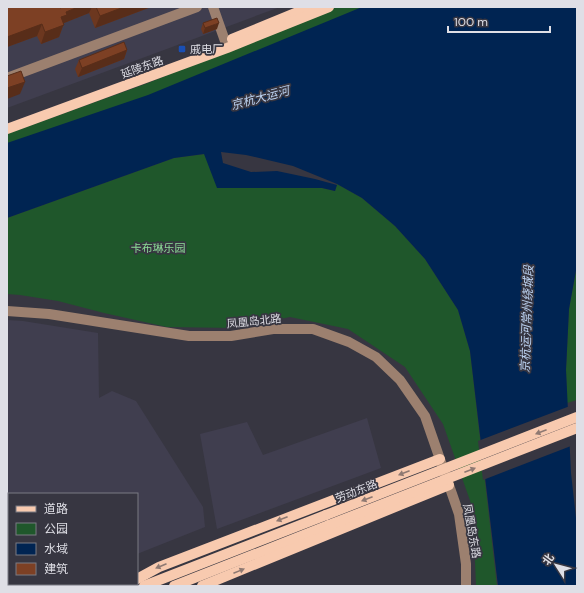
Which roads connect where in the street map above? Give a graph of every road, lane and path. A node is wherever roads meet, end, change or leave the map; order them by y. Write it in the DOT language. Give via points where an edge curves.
graph roads {
  1 [pos="197,7"];
  2 [pos="214,7"];
  3 [pos="310,7"];
  4 [pos="329,7"];
  5 [pos="226,42"];
  6 [pos="7,78"];
  7 [pos="7,122"];
  8 [pos="7,129"];
  9 [pos="7,311"];
  10 [pos="577,417"];
  11 [pos="577,428"];
  12 [pos="440,459"];
  13 [pos="449,486"];
  14 [pos="328,520"];
  15 [pos="138,578"];
  16 [pos="144,586"];
  17 [pos="174,586"];
  18 [pos="202,586"];
  19 [pos="466,586"];
  1 -- 6 [label="street"];
  2 -- 5 [label="street"];
  3 -- 5 [label="main road, 延陵东路"];
  4 -- 8 [label="main road, 延陵东路" via="199,59"];
  5 -- 7 [label="main road, 延陵东路"];
  9 -- 12 [label="street, 凤凰岛北路" via="49,314 189,336 231,336 273,329 313,329 349,342 376,357 400,380 424,416"];
  10 -- 14 [label="main road, 劳动东路, one-way, bridge"];
  14 -- 11 [label="main road, 劳动东路, one-way, bridge"];
  12 -- 13 [label="street, 凤凰岛东路"];
  12 -- 15 [label="main road, one-way" via="159,567"];
  18 -- 13 [label="main road, one-way"];
  13 -- 19 [label="street, 凤凰岛东路" via="459,514 466,564"];
  14 -- 16 [label="main road, 劳动东路"];
  14 -- 17 [label="main road, 劳动东路"];
}
